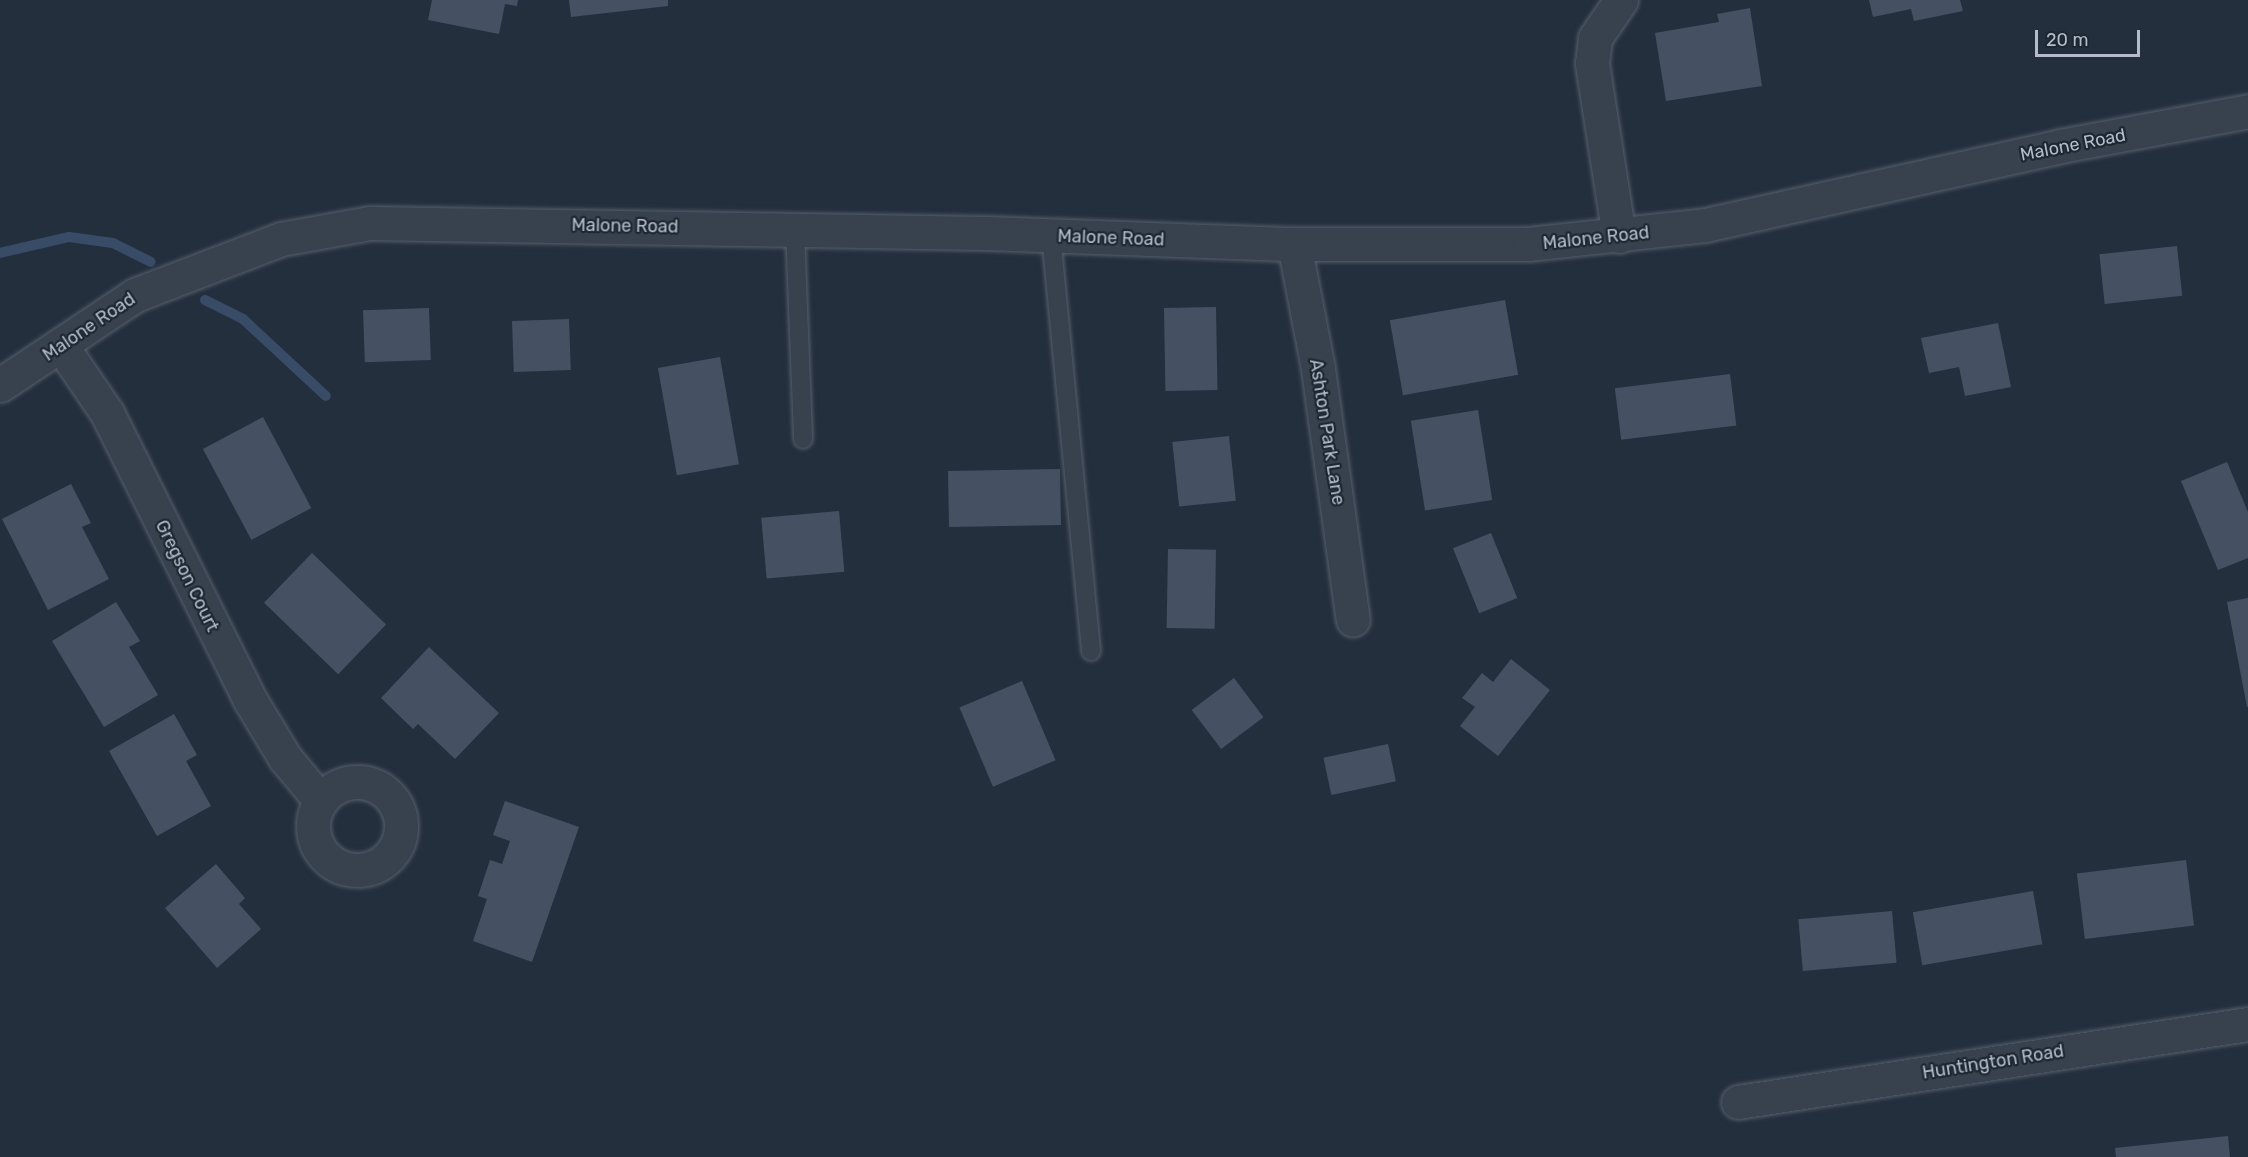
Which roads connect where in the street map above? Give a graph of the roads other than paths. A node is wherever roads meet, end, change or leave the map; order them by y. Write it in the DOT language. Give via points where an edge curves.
graph roads {
  1 [pos="1621,0"];
  2 [pos="2248,111"];
  3 [pos="795,229"];
  4 [pos="1051,236"];
  5 [pos="1619,236"];
  6 [pos="1294,244"];
  7 [pos="62,347"];
  8 [pos="0,385"];
  9 [pos="803,439"];
  10 [pos="1353,620"];
  11 [pos="1091,651"];
  12 [pos="320,800"];
  13 [pos="2248,1024"];
  14 [pos="1738,1102"];
  1 -- 5 [label="street" via="1595,38 1592,63"];
  2 -- 5 [label="street, Malone Road" via="2060,146 1705,225"];
  3 -- 4 [label="street, Malone Road"];
  3 -- 7 [label="street, Malone Road" via="453,222 370,223 315,230 135,295"];
  3 -- 9 [label="lane"];
  4 -- 6 [label="street, Malone Road"];
  4 -- 11 [label="lane"];
  5 -- 6 [label="street, Malone Road" via="1472,246"];
  6 -- 10 [label="street, Ashton Park Lane" via="1318,369"];
  7 -- 8 [label="street, Malone Road"];
  7 -- 12 [label="street, Gregson Court" via="107,413 250,700 285,758"];
  13 -- 14 [label="street, Huntington Road"];
}
